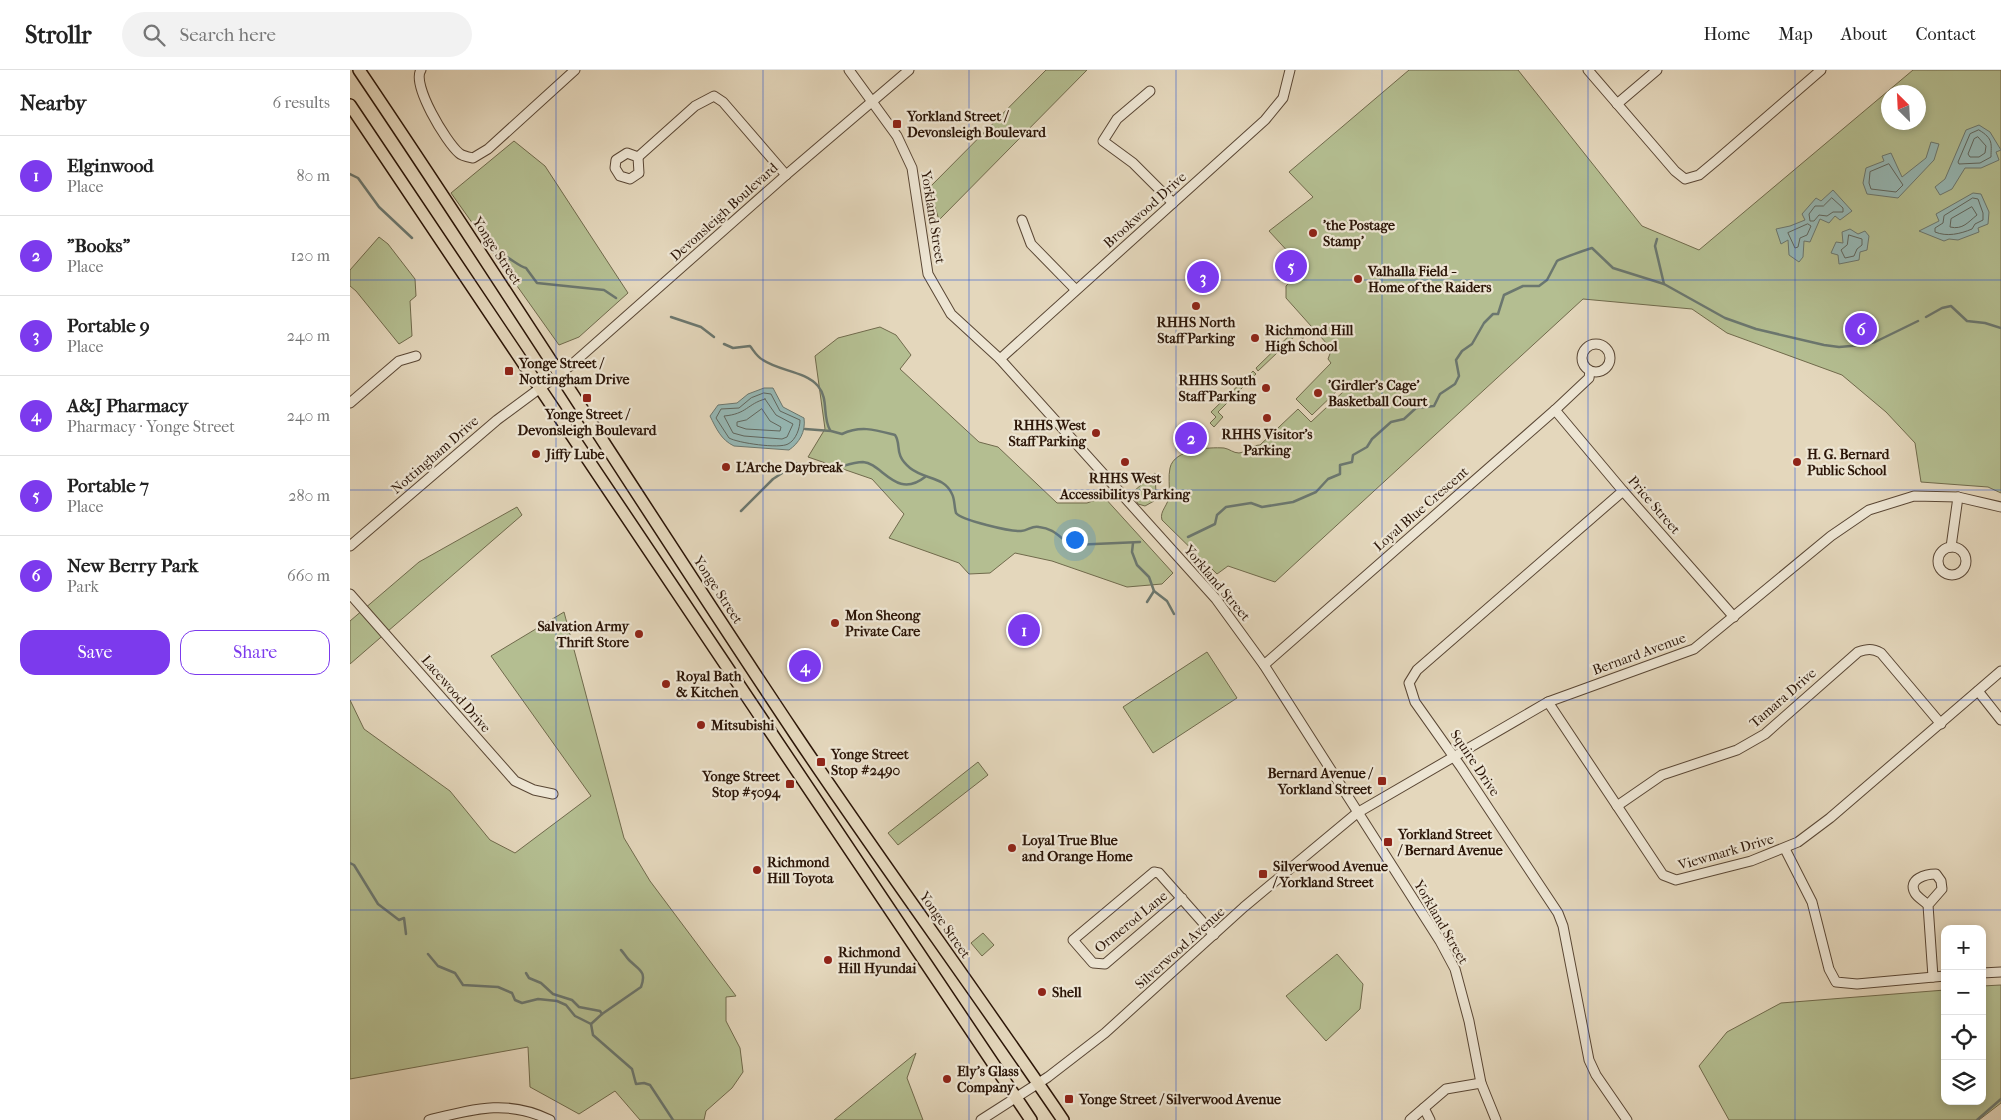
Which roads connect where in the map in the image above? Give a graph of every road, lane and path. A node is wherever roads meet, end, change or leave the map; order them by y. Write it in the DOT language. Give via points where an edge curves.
graph roads {
  1 [pos="359,70"];
  2 [pos="421,70"];
  3 [pos="575,70"];
  4 [pos="849,70"];
  5 [pos="909,70"];
  6 [pos="1290,70"];
  7 [pos="1588,70"];
  8 [pos="1657,70"];
  9 [pos="1821,70"];
  10 [pos="1150,91"];
  11 [pos="873,101"];
  12 [pos="1617,104"];
  13 [pos="350,105"];
  14 [pos="638,157"];
  15 [pos="786,175"];
  16 [pos="1173,203"];
  17 [pos="1022,220"];
  18 [pos="1075,289"];
  19 [pos="416,356"];
  20 [pos="1000,358"];
  21 [pos="1590,371"];
  22 [pos="559,375"];
  23 [pos="540,388"];
  24 [pos="350,403"];
  25 [pos="1555,410"];
  26 [pos="1623,492"];
  27 [pos="1958,497"];
  28 [pos="2001,507"];
  29 [pos="350,546"];
  30 [pos="1951,548"];
  31 [pos="350,594"];
  32 [pos="1734,617"];
  33 [pos="1264,665"];
  34 [pos="2001,671"];
  35 [pos="1978,691"];
  36 [pos="1548,702"];
  37 [pos="2001,720"];
  38 [pos="1941,724"];
  39 [pos="1454,756"];
  40 [pos="553,794"];
  41 [pos="1616,806"];
  42 [pos="1357,812"];
  43 [pos="1785,849"];
  44 [pos="1182,898"];
  45 [pos="1928,905"];
  46 [pos="1214,934"];
  47 [pos="2001,972"];
  48 [pos="1986,974"];
  49 [pos="1941,977"];
  50 [pos="1933,978"];
  51 [pos="1481,1083"];
  52 [pos="1038,1084"];
  53 [pos="1017,1098"];
  54 [pos="1424,1108"];
  55 [pos="429,1120"];
  56 [pos="550,1120"];
  57 [pos="981,1120"];
  58 [pos="1031,1120"];
  59 [pos="1062,1120"];
  60 [pos="1410,1120"];
  61 [pos="1430,1120"];
  62 [pos="1496,1120"];
  63 [pos="1627,1120"];
  1 -- 22 [label="main road, Yonge Street"];
  2 -- 3 [label="street" via="420,86 447,139 460,154 473,158 488,149"];
  4 -- 11 [label="street, Yorkland Street"];
  5 -- 11 [label="street, Devonsleigh Boulevard"];
  6 -- 16 [label="street, Brookwood Drive" via="1283,98 1276,109"];
  7 -- 12 [label="street"];
  8 -- 12 [label="street"];
  9 -- 12 [label="street" via="1699,175 1685,179"];
  10 -- 16 [label="street" via="1117,118 1103,141 1133,163"];
  11 -- 15 [label="street, Devonsleigh Boulevard"];
  11 -- 20 [label="street, Yorkland Street" via="897,136 912,168 924,255 935,291 951,314"];
  13 -- 23 [label="main road"];
  14 -- 15 [label="street" via="695,106 714,96 723,102"];
  15 -- 22 [label="street, Devonsleigh Boulevard"];
  16 -- 18 [label="street, Brookwood Drive"];
  17 -- 18 [label="street" via="1031,244"];
  18 -- 20 [label="street, Brookwood Drive"];
  19 -- 24 [label="street" via="399,361"];
  20 -- 33 [label="street, Yorkland Street" via="1216,599"];
  21 -- 25 [label="street, Loyal Blue Crescent" via="1589,378"];
  22 -- 23 [label="street, Devonsleigh Boulevard"];
  22 -- 52 [label="main road, Yonge Street" via="796,736"];
  23 -- 29 [label="street, Nottingham Drive" via="497,420"];
  23 -- 53 [label="main road"];
  25 -- 26 [label="street, Price Street"];
  25 -- 33 [label="street, Loyal Blue Crescent"];
  26 -- 32 [label="street, Price Street"];
  26 -- 39 [label="street, Squire Drive" via="1410,678 1408,683 1415,702"];
  27 -- 28 [label="street, Bernard Avenue"];
  27 -- 30 [label="street"];
  27 -- 32 [label="street, Bernard Avenue" via="1914,496 1869,510 1831,536"];
  31 -- 40 [label="street, Lacewood Drive" via="515,781"];
  32 -- 36 [label="street, Bernard Avenue" via="1694,649"];
  33 -- 42 [label="street, Yorkland Street"];
  34 -- 35 [label="street, Viewmark Drive"];
  35 -- 37 [label="street"];
  35 -- 38 [label="street, Viewmark Drive"];
  36 -- 39 [label="street, Bernard Avenue"];
  36 -- 41 [label="street, Viewmark Drive"];
  38 -- 41 [label="street, Tamara Drive" via="1881,653 1874,649 1858,652 1749,745 1662,775"];
  38 -- 43 [label="street, Viewmark Drive" via="1814,832"];
  39 -- 42 [label="street, Bernard Avenue"];
  39 -- 63 [label="street, Squire Drive" via="1558,913 1589,1060"];
  41 -- 43 [label="street, Viewmark Drive" via="1669,880 1692,877"];
  42 -- 46 [label="street, Silverwood Avenue"];
  42 -- 51 [label="street, Yorkland Street" via="1455,969"];
  43 -- 50 [label="street" via="1812,902 1829,969 1836,982 1857,984"];
  44 -- 44 [label="street, Ormerod Lane" via="1159,873 1151,873 1073,940 1093,963 1106,964"];
  44 -- 46 [label="street, Ormerod Lane"];
  45 -- 50 [label="street"];
  46 -- 52 [label="street, Silverwood Avenue" via="1128,1014"];
  47 -- 48 [label="street"];
  49 -- 50 [label="street"];
  51 -- 54 [label="street" via="1446,1090"];
  51 -- 62 [label="street, Yorkland Street"];
  52 -- 53 [label="street, Silverwood Avenue"];
  52 -- 59 [label="main road, Yonge Street"];
  53 -- 57 [label="street, Silverwood Avenue"];
  53 -- 58 [label="main road"];
  54 -- 60 [label="street"];
  54 -- 61 [label="street"];
  55 -- 56 [label="street" via="476,1108 503,1106 529,1111"];
}
